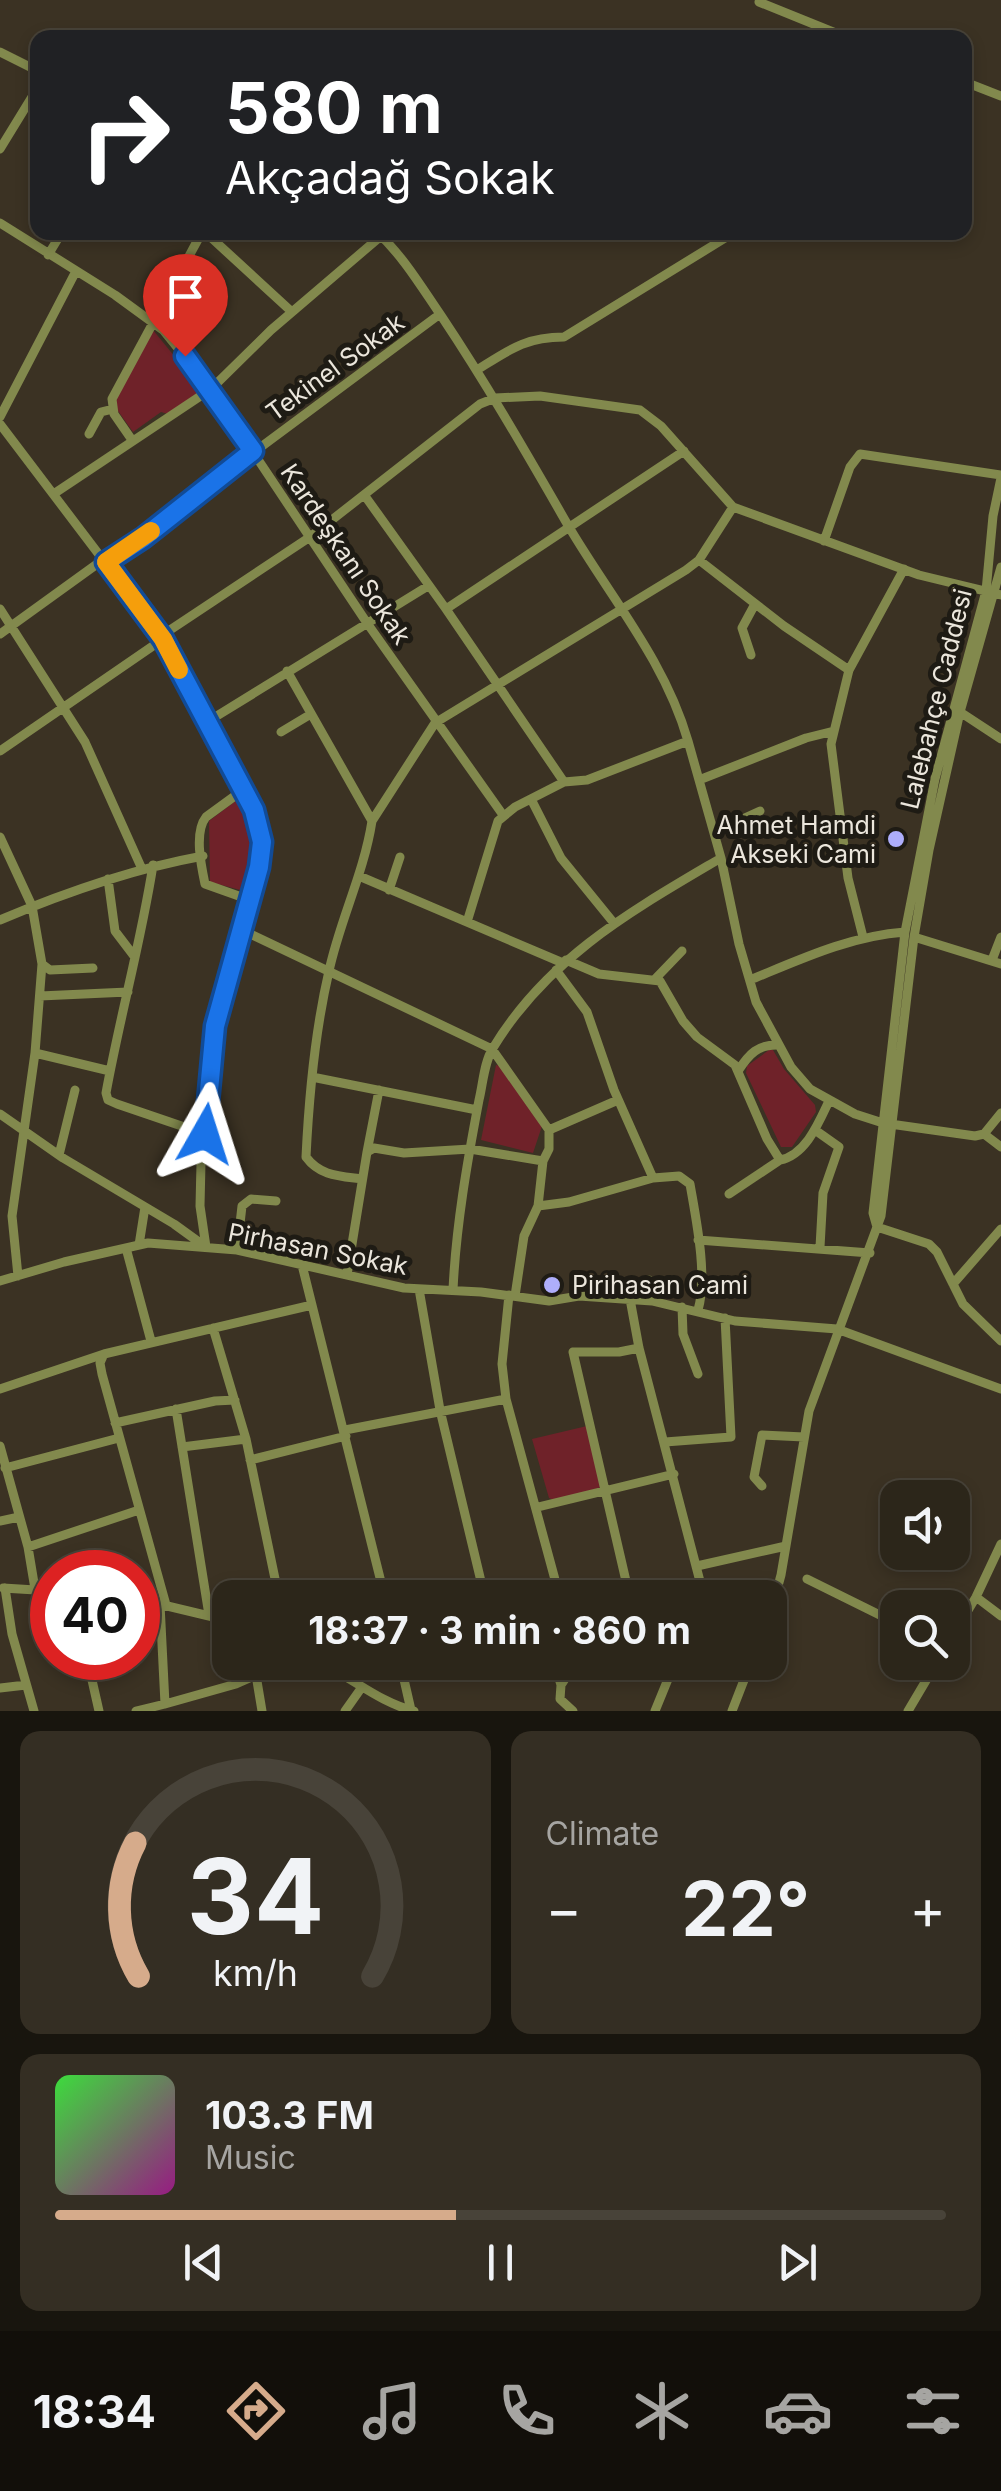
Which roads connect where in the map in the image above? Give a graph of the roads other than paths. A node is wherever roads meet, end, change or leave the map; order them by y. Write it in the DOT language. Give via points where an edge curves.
graph roads {
  1 [pos="759,2"];
  2 [pos="828,30"];
  3 [pos="0,52"];
  4 [pos="30,66"];
  5 [pos="972,85"];
  6 [pos="1001,96"];
  7 [pos="30,99"];
  8 [pos="0,150"];
  9 [pos="0,224"];
  10 [pos="57,240"];
  11 [pos="199,240"];
  12 [pos="213,240"];
  13 [pos="372,240"];
  14 [pos="384,240"];
  15 [pos="722,240"];
  16 [pos="48,256"];
  17 [pos="74,272"];
  18 [pos="292,312"];
  19 [pos="440,314"];
  20 [pos="154,320"];
  21 [pos="477,370"];
  22 [pos="210,389"];
  23 [pos="495,398"];
  24 [pos="112,409"];
  25 [pos="0,420"];
  26 [pos="89,434"];
  27 [pos="132,440"];
  28 [pos="253,451"];
  29 [pos="684,451"];
  30 [pos="1001,476"];
  31 [pos="55,494"];
  32 [pos="365,496"];
  33 [pos="733,507"];
  34 [pos="570,528"];
  35 [pos="310,537"];
  36 [pos="824,541"];
  37 [pos="105,560"];
  38 [pos="699,560"];
  39 [pos="1001,568"];
  40 [pos="904,570"];
  41 [pos="428,586"];
  42 [pos="994,593"];
  43 [pos="755,604"];
  44 [pos="621,607"];
  45 [pos="0,608"];
  46 [pos="446,609"];
  47 [pos="367,623"];
  48 [pos="10,627"];
  49 [pos="0,634"];
  50 [pos="162,637"];
  51 [pos="751,655"];
  52 [pos="848,670"];
  53 [pos="287,672"];
  54 [pos="498,684"];
  55 [pos="66,708"];
  56 [pos="960,712"];
  57 [pos="311,714"];
  58 [pos="207,722"];
  59 [pos="435,723"];
  60 [pos="834,731"];
  61 [pos="281,732"];
  62 [pos="1001,738"];
  63 [pos="688,741"];
  64 [pos="0,751"];
  65 [pos="699,780"];
  66 [pos="564,782"];
  67 [pos="243,790"];
  68 [pos="531,799"];
  69 [pos="760,811"];
  70 [pos="503,815"];
  71 [pos="372,821"];
  72 [pos="714,832"];
  73 [pos="0,837"];
  74 [pos="203,856"];
  75 [pos="400,857"];
  76 [pos="721,858"];
  77 [pos="153,866"];
  78 [pos="142,869"];
  79 [pos="358,876"];
  80 [pos="108,879"];
  81 [pos="390,890"];
  82 [pos="250,900"];
  83 [pos="32,906"];
  84 [pos="0,920"];
  85 [pos="466,922"];
  86 [pos="613,922"];
  87 [pos="242,930"];
  88 [pos="909,934"];
  89 [pos="862,937"];
  90 [pos="1001,937"];
  91 [pos="682,951"];
  92 [pos="134,956"];
  93 [pos="996,962"];
  94 [pos="42,964"];
  95 [pos="562,965"];
  96 [pos="93,968"];
  97 [pos="329,970"];
  98 [pos="656,978"];
  99 [pos="750,980"];
  100 [pos="128,992"];
  101 [pos="40,996"];
  102 [pos="779,1045"];
  103 [pos="492,1048"];
  104 [pos="35,1053"];
  105 [pos="738,1070"];
  106 [pos="110,1071"];
  107 [pos="312,1078"];
  108 [pos="75,1090"];
  109 [pos="380,1090"];
  110 [pos="618,1100"];
  111 [pos="830,1101"];
  112 [pos="478,1110"];
  113 [pos="1001,1113"];
  114 [pos="0,1114"];
  115 [pos="888,1124"];
  116 [pos="22,1130"];
  117 [pos="549,1130"];
  118 [pos="815,1130"];
  119 [pos="205,1134"];
  120 [pos="984,1134"];
  121 [pos="1001,1147"];
  122 [pos="470,1150"];
  123 [pos="367,1152"];
  124 [pos="59,1155"];
  125 [pos="780,1160"];
  126 [pos="543,1161"];
  127 [pos="653,1178"];
  128 [pos="362,1179"];
  129 [pos="728,1194"];
  130 [pos="276,1201"];
  131 [pos="538,1206"];
  132 [pos="145,1207"];
  133 [pos="876,1227"];
  134 [pos="1001,1229"];
  135 [pos="698,1240"];
  136 [pos="143,1244"];
  137 [pos="206,1247"];
  138 [pos="820,1247"];
  139 [pos="126,1248"];
  140 [pos="236,1250"];
  141 [pos="870,1253"];
  142 [pos="302,1266"];
  143 [pos="18,1276"];
  144 [pos="347,1276"];
  145 [pos="648,1280"];
  146 [pos="0,1281"];
  147 [pos="953,1284"];
  148 [pos="418,1289"];
  149 [pos="453,1290"];
  150 [pos="512,1296"];
  151 [pos="630,1300"];
  152 [pos="652,1301"];
  153 [pos="312,1305"];
  154 [pos="682,1307"];
  155 [pos="698,1310"];
  156 [pos="725,1318"];
  157 [pos="213,1328"];
  158 [pos="837,1329"];
  159 [pos="152,1341"];
  160 [pos="1001,1341"];
  161 [pos="638,1348"];
  162 [pos="104,1354"];
  163 [pos="698,1374"];
  164 [pos="0,1389"];
  165 [pos="1001,1389"];
  166 [pos="506,1399"];
  167 [pos="234,1400"];
  168 [pos="176,1408"];
  169 [pos="440,1410"];
  170 [pos="115,1423"];
  171 [pos="345,1433"];
  172 [pos="804,1437"];
  173 [pos="119,1438"];
  174 [pos="246,1439"];
  175 [pos="665,1442"];
  176 [pos="182,1447"];
  177 [pos="1,1453"];
  178 [pos="250,1460"];
  179 [pos="6,1468"];
  180 [pos="674,1474"];
  181 [pos="762,1486"];
  182 [pos="605,1491"];
  183 [pos="538,1508"];
  184 [pos="139,1510"];
  185 [pos="19,1517"];
  186 [pos="0,1521"];
  187 [pos="1001,1544"];
  188 [pos="786,1546"];
  189 [pos="28,1547"];
  190 [pos="30,1559"];
  191 [pos="696,1566"];
  192 [pos="807,1579"];
  193 [pos="275,1580"];
  194 [pos="381,1580"];
  195 [pos="481,1580"];
  196 [pos="556,1580"];
  197 [pos="623,1580"];
  198 [pos="700,1580"];
  199 [pos="778,1580"];
  200 [pos="2,1588"];
  201 [pos="30,1589"];
  202 [pos="976,1597"];
  203 [pos="160,1603"];
  204 [pos="163,1604"];
  205 [pos="970,1607"];
  206 [pos="209,1615"];
  207 [pos="880,1615"];
  208 [pos="212,1616"];
  209 [pos="1001,1616"];
  210 [pos="92,1680"];
  211 [pos="246,1680"];
  212 [pos="257,1680"];
  213 [pos="350,1680"];
  214 [pos="405,1680"];
  215 [pos="559,1680"];
  216 [pos="564,1680"];
  217 [pos="668,1680"];
  218 [pos="745,1680"];
  219 [pos="926,1680"];
  220 [pos="26,1684"];
  221 [pos="561,1685"];
  222 [pos="362,1687"];
  223 [pos="0,1688"];
  224 [pos="165,1704"];
  225 [pos="34,1711"];
  226 [pos="99,1711"];
  227 [pos="136,1711"];
  228 [pos="262,1711"];
  229 [pos="345,1711"];
  230 [pos="413,1711"];
  231 [pos="573,1711"];
  232 [pos="656,1711"];
  233 [pos="732,1711"];
  234 [pos="908,1711"];
  1 -- 2 [label="street"];
  3 -- 4 [label="street"];
  5 -- 6 [label="street"];
  7 -- 8 [label="street"];
  9 -- 16 [label="street, Kardeşkanı Sokak"];
  10 -- 16 [label="street"];
  11 -- 20 [label="street"];
  12 -- 18 [label="street"];
  13 -- 18 [label="street"];
  14 -- 19 [label="street"];
  15 -- 21 [label="street" via="564,337 522,342"];
  16 -- 17 [label="street, Kardeşkanı Sokak"];
  17 -- 20 [label="street, Kardeşkanı Sokak"];
  17 -- 25 [label="street"];
  18 -- 22 [label="street"];
  19 -- 21 [label="street"];
  19 -- 28 [label="street, Tekinel Sokak"];
  20 -- 22 [label="street, Kardeşkanı Sokak"];
  20 -- 24 [label="street"];
  21 -- 23 [label="street"];
  22 -- 27 [label="street"];
  22 -- 28 [label="street, Kardeşkanı Sokak"];
  23 -- 29 [label="street" via="540,396 640,410"];
  23 -- 32 [label="street"];
  23 -- 34 [label="street"];
  24 -- 26 [label="street" via="101,412"];
  24 -- 27 [label="street"];
  25 -- 31 [label="street"];
  27 -- 31 [label="street"];
  28 -- 35 [label="street, Kardeşkanı Sokak"];
  28 -- 37 [label="street, Tekinel Sokak"];
  29 -- 33 [label="street"];
  29 -- 34 [label="street"];
  30 -- 36 [label="street" via="860,454"];
  30 -- 42 [label="street, Lalebahçe Caddesi" via="993,516"];
  31 -- 37 [label="street"];
  32 -- 35 [label="street"];
  32 -- 41 [label="street"];
  33 -- 36 [label="street"];
  33 -- 38 [label="street"];
  34 -- 44 [label="street"];
  34 -- 46 [label="street"];
  35 -- 47 [label="street, Kardeşkanı Sokak"];
  35 -- 50 [label="street"];
  36 -- 40 [label="street"];
  37 -- 48 [label="street, Tekinel Sokak"];
  37 -- 50 [label="street"];
  38 -- 43 [label="street"];
  38 -- 44 [label="street"];
  39 -- 42 [label="street, Lalebahçe Caddesi"];
  40 -- 42 [label="street"];
  40 -- 52 [label="street"];
  41 -- 46 [label="street"];
  41 -- 47 [label="street"];
  42 -- 56 [label="street, Lalebahçe Caddesi"];
  42 -- 88 [label="street, Lalebahçe Caddesi" via="935,780"];
  43 -- 51 [label="street" via="742,628"];
  43 -- 52 [label="street"];
  44 -- 54 [label="street"];
  44 -- 63 [label="street" via="670,690"];
  45 -- 48 [label="street"];
  46 -- 54 [label="street"];
  47 -- 53 [label="street"];
  47 -- 59 [label="street, Kardeşkanı Sokak"];
  48 -- 49 [label="street, Tekinel Sokak"];
  48 -- 55 [label="street"];
  50 -- 55 [label="street"];
  50 -- 58 [label="street"];
  52 -- 60 [label="street"];
  53 -- 57 [label="street"];
  53 -- 58 [label="street"];
  54 -- 59 [label="street"];
  54 -- 66 [label="street"];
  55 -- 64 [label="street"];
  55 -- 78 [label="street"];
  56 -- 62 [label="street"];
  56 -- 88 [label="street, Lalebahçe Caddesi"];
  57 -- 61 [label="street"];
  57 -- 71 [label="street"];
  58 -- 67 [label="street"];
  59 -- 70 [label="street, Kardeşkanı Sokak"];
  59 -- 71 [label="street"];
  60 -- 65 [label="street"];
  60 -- 89 [label="street" via="834,781"];
  63 -- 65 [label="street"];
  63 -- 66 [label="street" via="586,780"];
  65 -- 72 [label="street"];
  66 -- 68 [label="street"];
  67 -- 74 [label="street" via="201,823"];
  67 -- 82 [label="street" via="262,842"];
  68 -- 70 [label="street"];
  68 -- 86 [label="street" via="562,858"];
  69 -- 72 [label="street"];
  70 -- 85 [label="street"];
  71 -- 79 [label="street"];
  72 -- 76 [label="street"];
  73 -- 83 [label="street"];
  74 -- 77 [label="street"];
  74 -- 82 [label="street" via="204,884"];
  75 -- 81 [label="street"];
  76 -- 86 [label="street"];
  76 -- 99 [label="street"];
  77 -- 78 [label="street"];
  77 -- 92 [label="street"];
  78 -- 80 [label="street"];
  79 -- 81 [label="street"];
  79 -- 97 [label="street"];
  80 -- 83 [label="street"];
  80 -- 92 [label="street" via="114,931"];
  81 -- 85 [label="street"];
  82 -- 87 [label="street"];
  83 -- 84 [label="street"];
  83 -- 94 [label="street"];
  85 -- 95 [label="street"];
  86 -- 95 [label="street"];
  87 -- 97 [label="street"];
  87 -- 119 [label="street" via="215,1026"];
  88 -- 89 [label="street"];
  88 -- 93 [label="street"];
  88 -- 115 [label="street, Lalebahçe Caddesi"];
  89 -- 99 [label="street"];
  90 -- 93 [label="street"];
  91 -- 98 [label="street"];
  92 -- 100 [label="street"];
  94 -- 96 [label="street" via="50,970"];
  94 -- 101 [label="street"];
  95 -- 98 [label="street"];
  95 -- 103 [label="street"];
  95 -- 110 [label="street" via="587,1012"];
  97 -- 103 [label="street"];
  97 -- 107 [label="street"];
  98 -- 105 [label="street" via="697,1037"];
  99 -- 102 [label="street"];
  100 -- 101 [label="street"];
  100 -- 106 [label="street"];
  101 -- 104 [label="street"];
  102 -- 105 [label="street" via="754,1051"];
  102 -- 111 [label="street" via="799,1077"];
  103 -- 112 [label="street"];
  103 -- 117 [label="street"];
  104 -- 106 [label="street"];
  104 -- 116 [label="street"];
  105 -- 125 [label="street"];
  106 -- 119 [label="street" via="108,1100"];
  107 -- 109 [label="street"];
  107 -- 128 [label="street" via="306,1156 328,1174"];
  108 -- 124 [label="street"];
  109 -- 112 [label="street"];
  109 -- 123 [label="street"];
  110 -- 117 [label="street"];
  110 -- 127 [label="street"];
  111 -- 115 [label="street"];
  111 -- 118 [label="street"];
  112 -- 122 [label="street"];
  113 -- 120 [label="street"];
  114 -- 116 [label="street"];
  115 -- 120 [label="street"];
  115 -- 133 [label="street, Lalebahçe Caddesi"];
  116 -- 124 [label="street"];
  116 -- 143 [label="street" via="12,1216"];
  117 -- 126 [label="street"];
  118 -- 125 [label="street"];
  118 -- 138 [label="street" via="839,1148 823,1193"];
  119 -- 137 [label="street" via="200,1206"];
  120 -- 121 [label="street"];
  122 -- 123 [label="street"];
  122 -- 126 [label="street"];
  122 -- 149 [label="street"];
  123 -- 128 [label="street"];
  124 -- 132 [label="street"];
  125 -- 129 [label="street"];
  126 -- 131 [label="street"];
  127 -- 131 [label="street"];
  127 -- 135 [label="street" via="678,1176 690,1184"];
  128 -- 144 [label="street"];
  130 -- 140 [label="street" via="251,1199 242,1206"];
  131 -- 150 [label="street" via="524,1236"];
  132 -- 136 [label="street"];
  132 -- 137 [label="street"];
  133 -- 141 [label="street, Lalebahçe Caddesi"];
  133 -- 147 [label="street" via="929,1244"];
  134 -- 147 [label="street"];
  135 -- 138 [label="street"];
  135 -- 155 [label="street"];
  136 -- 137 [label="street, Pirhasan Sokak"];
  136 -- 139 [label="street, Pirhasan Sokak"];
  137 -- 140 [label="street, Pirhasan Sokak"];
  138 -- 141 [label="street"];
  139 -- 143 [label="street, Pirhasan Sokak"];
  139 -- 159 [label="street"];
  140 -- 142 [label="street, Pirhasan Sokak"];
  141 -- 158 [label="street, Lalebahçe Caddesi"];
  142 -- 144 [label="street, Pirhasan Sokak"];
  142 -- 153 [label="street"];
  143 -- 146 [label="street, Pirhasan Sokak"];
  144 -- 148 [label="street, Pirhasan Sokak"];
  145 -- 152 [label="street"];
  147 -- 160 [label="street" via="963,1304"];
  148 -- 149 [label="street, Pirhasan Sokak"];
  148 -- 169 [label="street"];
  149 -- 150 [label="street, Pirhasan Sokak"];
  150 -- 151 [label="street, Pirhasan Sokak"];
  150 -- 166 [label="street" via="502,1364"];
  151 -- 152 [label="street, Pirhasan Sokak"];
  151 -- 161 [label="street"];
  152 -- 154 [label="street, Pirhasan Sokak"];
  153 -- 157 [label="street"];
  153 -- 171 [label="street"];
  154 -- 155 [label="street, Pirhasan Sokak"];
  154 -- 163 [label="street" via="683,1334"];
  155 -- 156 [label="street, Pirhasan Sokak"];
  156 -- 158 [label="street, Pirhasan Sokak"];
  156 -- 175 [label="street" via="731,1437"];
  157 -- 159 [label="street"];
  157 -- 167 [label="street"];
  158 -- 165 [label="street, Pirhasan Sokak"];
  158 -- 172 [label="street, Lalebahçe Caddesi"];
  159 -- 162 [label="street"];
  161 -- 175 [label="street"];
  161 -- 182 [label="street" via="573,1352"];
  162 -- 164 [label="street"];
  162 -- 170 [label="street" via="100,1363"];
  166 -- 169 [label="street"];
  166 -- 183 [label="street"];
  167 -- 168 [label="street"];
  167 -- 174 [label="street"];
  168 -- 170 [label="street"];
  168 -- 176 [label="street"];
  169 -- 171 [label="street"];
  169 -- 195 [label="street"];
  170 -- 173 [label="street"];
  171 -- 178 [label="street"];
  171 -- 194 [label="street"];
  172 -- 181 [label="street" via="762,1435 754,1477"];
  172 -- 188 [label="street, Lalebahçe Caddesi"];
  173 -- 179 [label="street"];
  173 -- 184 [label="street"];
  174 -- 176 [label="street"];
  174 -- 178 [label="street"];
  175 -- 180 [label="street"];
  176 -- 206 [label="street"];
  177 -- 179 [label="street"];
  178 -- 193 [label="street"];
  179 -- 185 [label="street"];
  180 -- 182 [label="street"];
  180 -- 191 [label="street"];
  182 -- 183 [label="street"];
  182 -- 197 [label="street"];
  183 -- 196 [label="street"];
  184 -- 189 [label="street"];
  184 -- 204 [label="street"];
  185 -- 186 [label="street"];
  185 -- 189 [label="street"];
  187 -- 202 [label="street"];
  188 -- 191 [label="street"];
  188 -- 199 [label="street, Lalebahçe Caddesi"];
  189 -- 190 [label="street"];
  191 -- 198 [label="street"];
  192 -- 207 [label="street"];
  200 -- 201 [label="street"];
  200 -- 220 [label="street"];
  202 -- 205 [label="street"];
  202 -- 209 [label="street"];
  203 -- 204 [label="street"];
  204 -- 206 [label="street"];
  204 -- 224 [label="street"];
  206 -- 208 [label="street"];
  210 -- 226 [label="street"];
  211 -- 224 [label="street"];
  212 -- 228 [label="street"];
  213 -- 222 [label="street"];
  214 -- 230 [label="street"];
  215 -- 221 [label="street"];
  216 -- 221 [label="street"];
  217 -- 232 [label="street"];
  218 -- 233 [label="street"];
  219 -- 234 [label="street"];
  220 -- 223 [label="street"];
  220 -- 225 [label="street"];
  221 -- 231 [label="street" via="560,1699"];
  222 -- 229 [label="street"];
  222 -- 230 [label="street"];
  224 -- 227 [label="street"];
}
